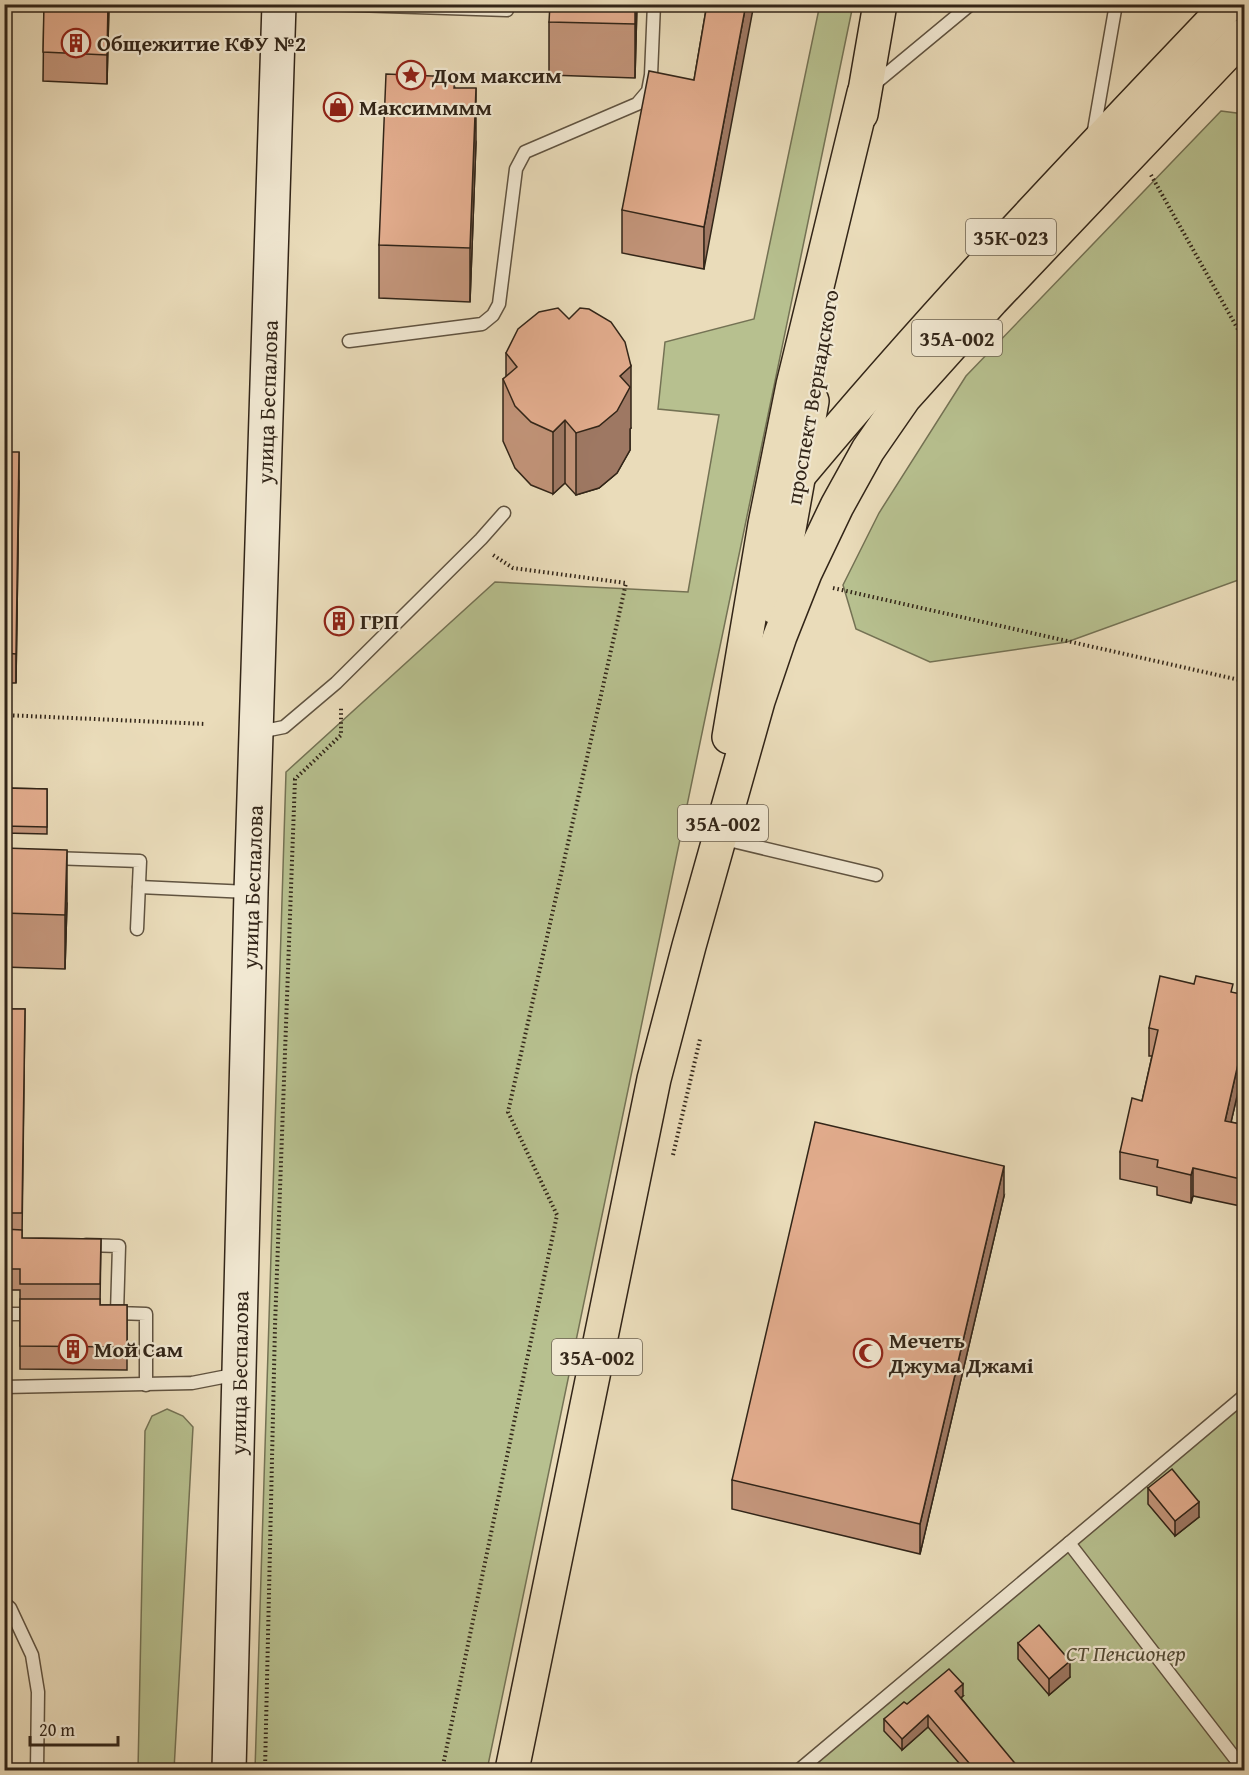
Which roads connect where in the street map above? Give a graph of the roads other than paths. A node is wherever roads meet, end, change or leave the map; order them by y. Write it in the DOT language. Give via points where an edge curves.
graph roads {
  1 [pos="279,4"];
  2 [pos="324,4"];
  3 [pos="654,4"];
  4 [pos="880,4"];
  5 [pos="971,4"];
  6 [pos="1116,4"];
  7 [pos="1229,4"];
  8 [pos="507,10"];
  9 [pos="1245,34"];
  10 [pos="864,93"];
  11 [pos="1091,149"];
  12 [pos="350,341"];
  13 [pos="799,476"];
  14 [pos="504,513"];
  15 [pos="765,524"];
  16 [pos="759,701"];
  17 [pos="258,733"];
  18 [pos="719,838"];
  19 [pos="39,858"];
  20 [pos="876,875"];
  21 [pos="139,886"];
  22 [pos="251,892"];
  23 [pos="137,929"];
  24 [pos="689,946"];
  25 [pos="73,1245"];
  26 [pos="50,1313"];
  27 [pos="4,1314"];
  28 [pos="239,1374"];
  29 [pos="146,1385"];
  30 [pos="4,1387"];
  31 [pos="1245,1396"];
  32 [pos="1070,1543"];
  33 [pos="4,1603"];
  34 [pos="37,1770"];
  35 [pos="229,1770"];
  36 [pos="512,1770"];
  37 [pos="799,1770"];
  38 [pos="1245,1770"];
  1 -- 17 [label="main road, улица Беспалова"];
  2 -- 8 [label="lane"];
  3 -- 12 [label="lane" via="651,75 648,91 637,104 541,143 525,152 520,160 499,304 493,315 482,324"];
  4 -- 10 [label="main road, проспект Вернадского"];
  5 -- 10 [label="lane"];
  6 -- 11 [label="lane"];
  7 -- 11 [label="main road, 35К-023"];
  9 -- 16 [label="main road, 35А-002" via="904,398 868,450 832,515 800,583"];
  10 -- 13 [label="main road, проспект Вернадского"];
  10 -- 15 [label="main road, проспект Вернадского"];
  11 -- 13 [label="main road, 35К-023" via="868,393"];
  13 -- 15 [label="main road, 35К-023"];
  13 -- 16 [label="main road, проспект Вернадского"];
  14 -- 17 [label="lane" via="341,678 284,727"];
  15 -- 24 [label="main road, 35А-002"];
  16 -- 18 [label="main road, 35А-002"];
  17 -- 22 [label="main road, улица Беспалова"];
  18 -- 20 [label="lane"];
  18 -- 24 [label="main road, 35А-002"];
  19 -- 21 [label="lane" via="140,861"];
  21 -- 22 [label="lane"];
  21 -- 23 [label="lane"];
  22 -- 28 [label="main road, улица Беспалова"];
  24 -- 36 [label="main road, 35А-002" via="654,1079"];
  25 -- 29 [label="lane" via="119,1246 112,1313 146,1314"];
  26 -- 27 [label="lane"];
  28 -- 29 [label="lane" via="192,1383"];
  28 -- 35 [label="main road, улица Беспалова"];
  29 -- 30 [label="lane"];
  31 -- 32 [label="lane"];
  32 -- 37 [label="lane"];
  32 -- 38 [label="lane"];
  33 -- 34 [label="lane" via="10,1608 34,1664 39,1692"];
}
